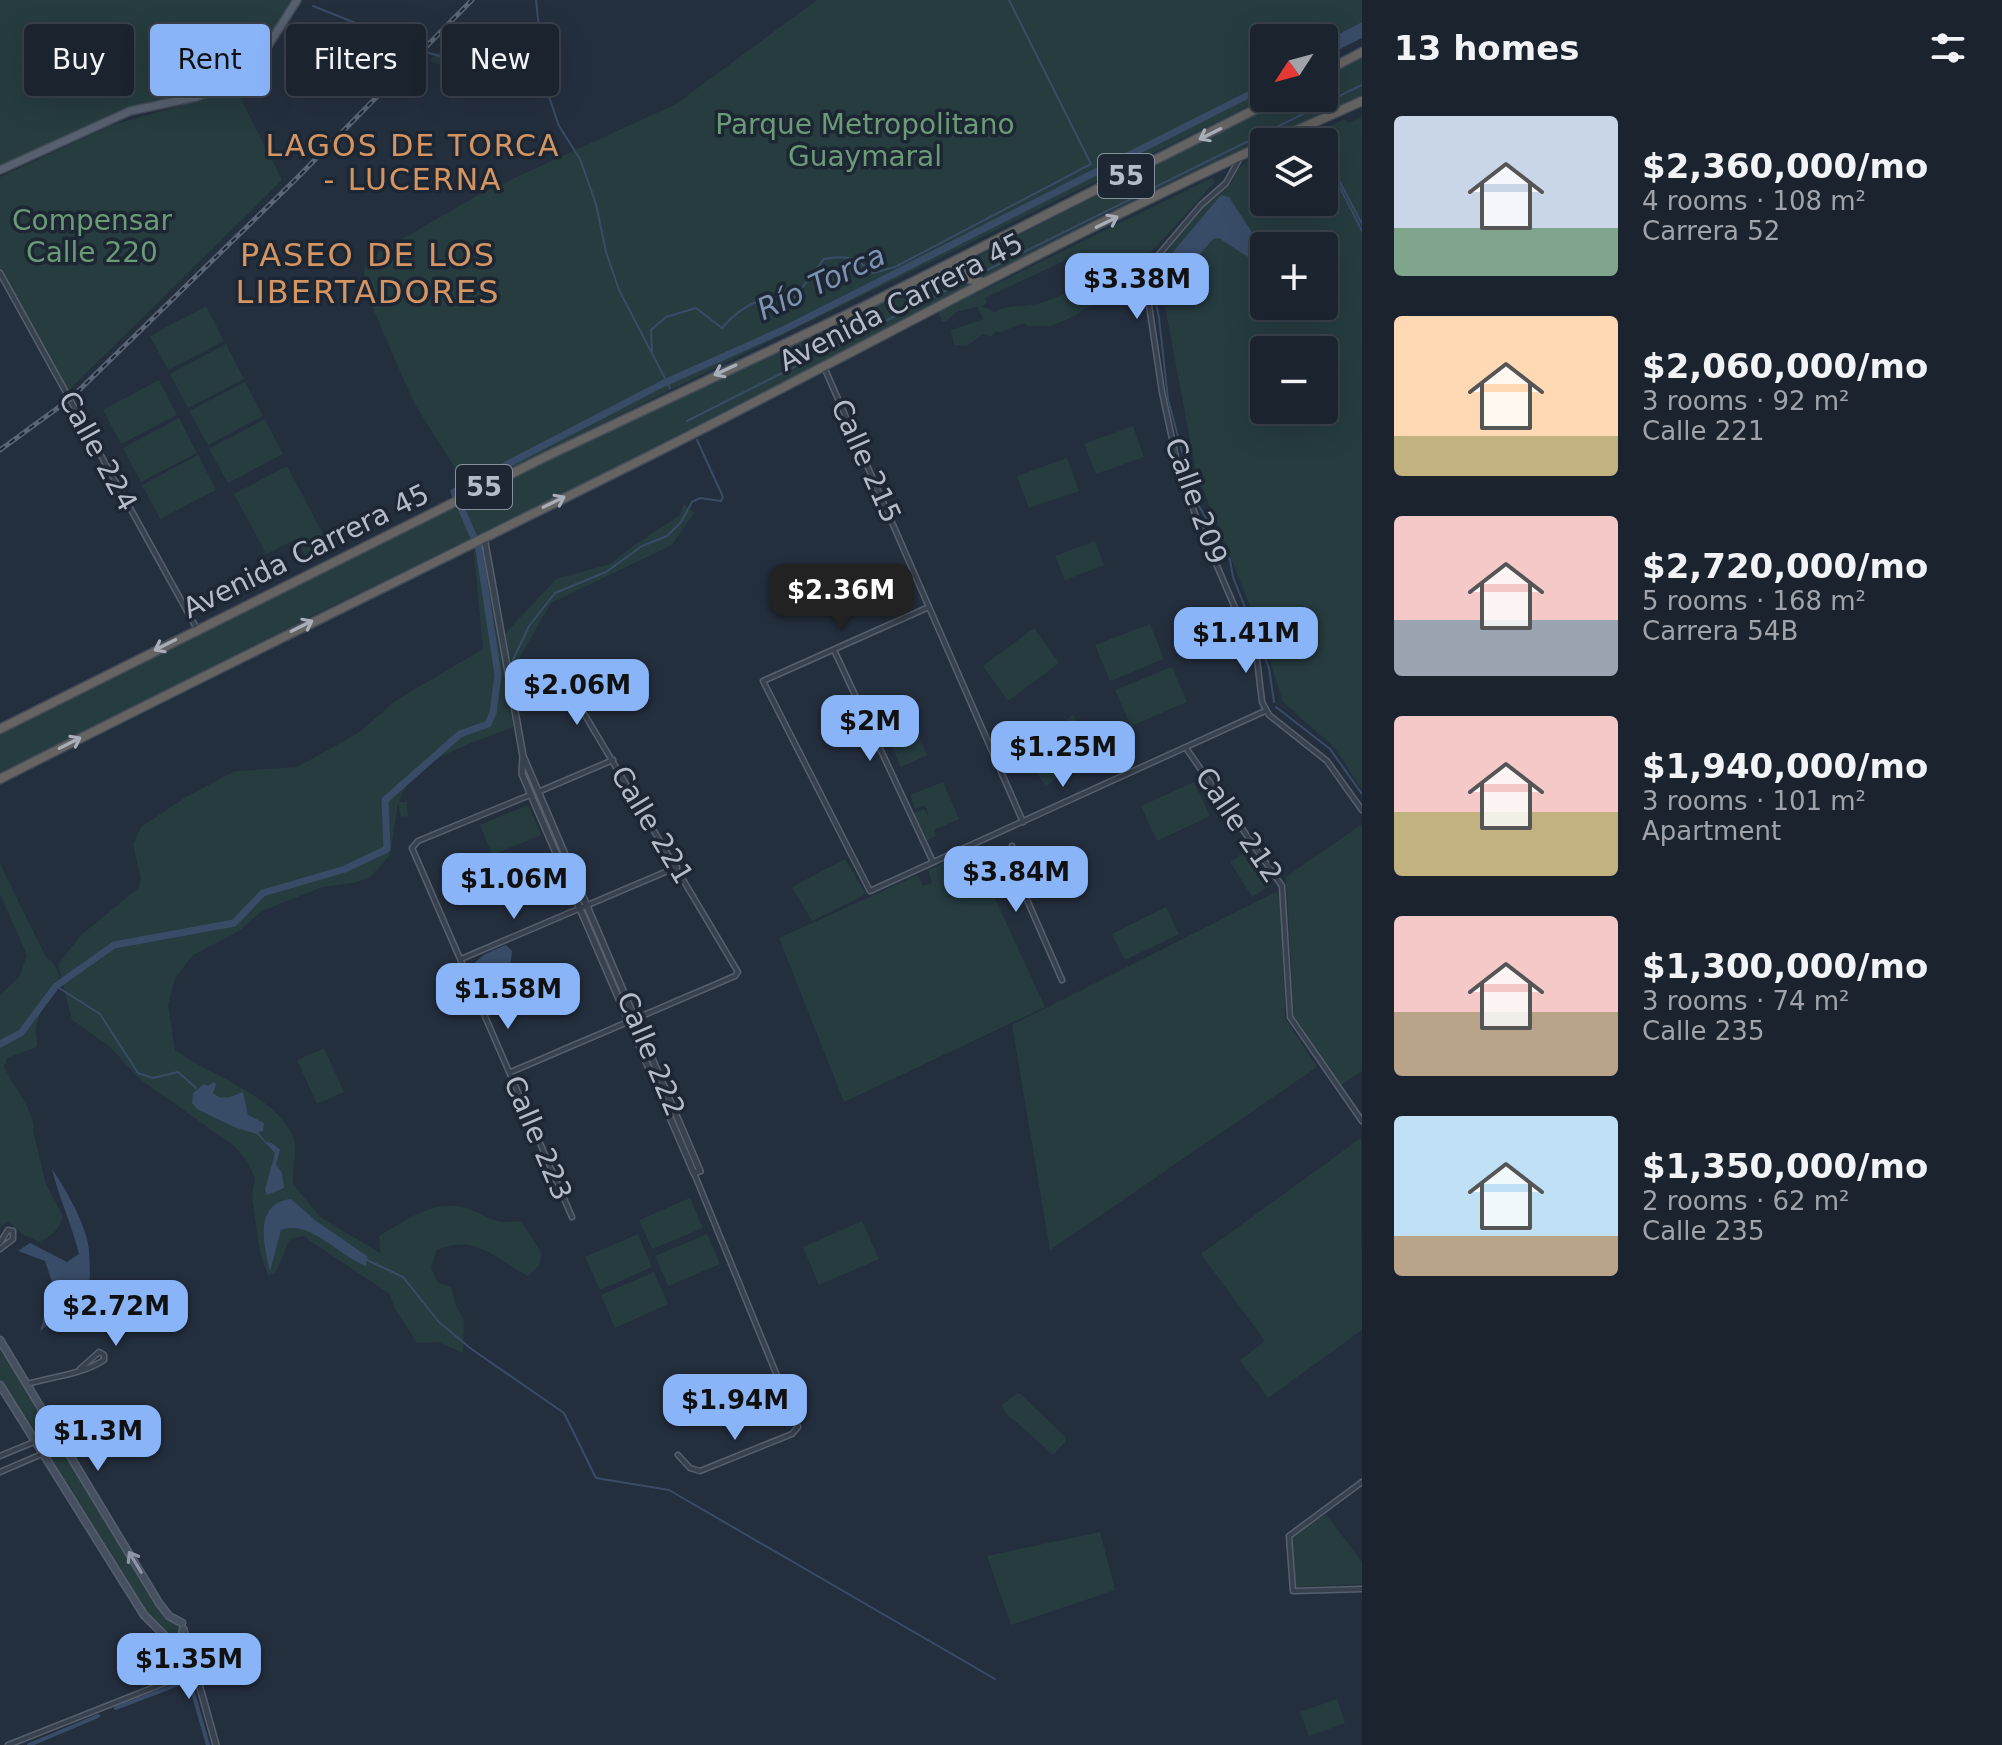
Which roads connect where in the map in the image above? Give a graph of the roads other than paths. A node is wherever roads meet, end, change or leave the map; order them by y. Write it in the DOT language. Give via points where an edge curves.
graph roads {
  1 [pos="297,0"];
  2 [pos="1362,52"];
  3 [pos="1338,65"];
  4 [pos="1362,101"];
  5 [pos="1250,112"];
  6 [pos="1302,128"];
  7 [pos="1250,152"];
  8 [pos="1241,156"];
  9 [pos="1216,168"];
  10 [pos="0,170"];
  11 [pos="1229,180"];
  12 [pos="972,253"];
  13 [pos="0,273"];
  14 [pos="987,281"];
  15 [pos="823,365"];
  16 [pos="484,537"];
  17 [pos="929,607"];
  18 [pos="197,629"];
  19 [pos="834,650"];
  20 [pos="510,686"];
  21 [pos="1265,711"];
  22 [pos="0,729"];
  23 [pos="1186,748"];
  24 [pos="523,756"];
  25 [pos="613,760"];
  26 [pos="0,779"];
  27 [pos="538,792"];
  28 [pos="531,795"];
  29 [pos="1362,810"];
  30 [pos="1023,822"];
  31 [pos="1012,846"];
  32 [pos="933,863"];
  33 [pos="677,867"];
  34 [pos="588,905"];
  35 [pos="579,908"];
  36 [pos="461,959"];
  37 [pos="1062,980"];
  38 [pos="636,1019"];
  39 [pos="628,1022"];
  40 [pos="511,1072"];
  41 [pos="1362,1121"];
  42 [pos="697,1172"];
  43 [pos="572,1217"];
  44 [pos="0,1243"];
  45 [pos="0,1249"];
  46 [pos="0,1340"];
  47 [pos="80,1369"];
  48 [pos="27,1384"];
  49 [pos="0,1385"];
  50 [pos="34,1442"];
  51 [pos="42,1454"];
  52 [pos="678,1455"];
  53 [pos="0,1456"];
  54 [pos="0,1472"];
  55 [pos="1362,1482"];
  56 [pos="1362,1589"];
  57 [pos="182,1626"];
  58 [pos="172,1640"];
  59 [pos="189,1649"];
  60 [pos="195,1671"];
  61 [pos="12,1744"];
  62 [pos="216,1745"];
  1 -- 10 [label="main road" via="266,49 234,82 196,97 130,111"];
  2 -- 3 [label="highway"];
  4 -- 6 [label="highway"];
  5 -- 12 [label="highway, Avenida Carrera 45 / 55, one-way"];
  7 -- 8 [label="highway, Avenida Carrera 45 / 55"];
  8 -- 9 [label="highway, Avenida Carrera 45 / 55"];
  8 -- 11 [label="street, Calle 209"];
  9 -- 11 [label="street"];
  14 -- 9 [label="highway, Avenida Carrera 45 / 55, one-way"];
  11 -- 21 [label="street, Calle 209" via="1201,205 1142,278 1177,462 1257,659"];
  12 -- 14 [label="highway" via="962,267 965,278"];
  12 -- 18 [label="highway, Avenida Carrera 45 / 55, one-way"];
  13 -- 18 [label="street, Calle 224"];
  14 -- 15 [label="highway, Avenida Carrera 45 / 55"];
  16 -- 15 [label="highway, Avenida Carrera 45 / 55, one-way"];
  15 -- 17 [label="street, Calle 215"];
  16 -- 20 [label="street, Calle 222"];
  26 -- 16 [label="highway, Avenida Carrera 45 / 55, one-way"];
  17 -- 19 [label="street"];
  17 -- 30 [label="street, Calle 215"];
  18 -- 22 [label="highway, Avenida Carrera 45 / 55, one-way"];
  19 -- 32 [label="street"];
  19 -- 32 [label="street" via="763,681 872,892"];
  20 -- 24 [label="street, Calle 222"];
  20 -- 25 [label="street, Calle 221" via="564,680"];
  21 -- 23 [label="street"];
  21 -- 29 [label="street" via="1327,761"];
  23 -- 30 [label="street"];
  23 -- 41 [label="street, Calle 212" via="1282,886 1290,1017"];
  24 -- 27 [label="street, Calle 222"];
  24 -- 28 [label="street, Calle 222" via="522,774"];
  25 -- 27 [label="street"];
  25 -- 33 [label="street, Calle 221"];
  27 -- 28 [label="street"];
  27 -- 34 [label="street, Calle 222"];
  28 -- 35 [label="street, Calle 222"];
  28 -- 36 [label="street, Calle 223" via="418,841 413,851"];
  30 -- 32 [label="street"];
  31 -- 37 [label="street" via="1011,863"];
  33 -- 34 [label="street"];
  33 -- 38 [label="street, Calle 221" via="738,972"];
  34 -- 35 [label="street"];
  34 -- 38 [label="street, Calle 222"];
  35 -- 36 [label="street"];
  35 -- 39 [label="street, Calle 222"];
  36 -- 40 [label="street, Calle 223"];
  38 -- 39 [label="street"];
  38 -- 42 [label="street, Calle 222"];
  39 -- 40 [label="street"];
  39 -- 42 [label="street, Calle 222"];
  40 -- 43 [label="street, Calle 223"];
  42 -- 52 [label="street, Calle 222" via="798,1423 792,1434 700,1471"];
  44 -- 45 [label="street" via="8,1230 13,1231 13,1239"];
  46 -- 48 [label="main road"];
  47 -- 47 [label="street" via="101,1363 104,1355 99,1352"];
  47 -- 48 [label="street"];
  57 -- 48 [label="main road, one-way" via="159,1603"];
  49 -- 50 [label="main road"];
  50 -- 51 [label="main road"];
  50 -- 53 [label="street"];
  51 -- 54 [label="street"];
  51 -- 58 [label="main road" via="144,1615"];
  55 -- 56 [label="street" via="1291,1532 1293,1591"];
  57 -- 58 [label="main road" via="181,1638"];
  57 -- 59 [label="street"];
  58 -- 59 [label="main road"];
  59 -- 60 [label="street"];
  60 -- 61 [label="street"];
  60 -- 62 [label="street"];
}
